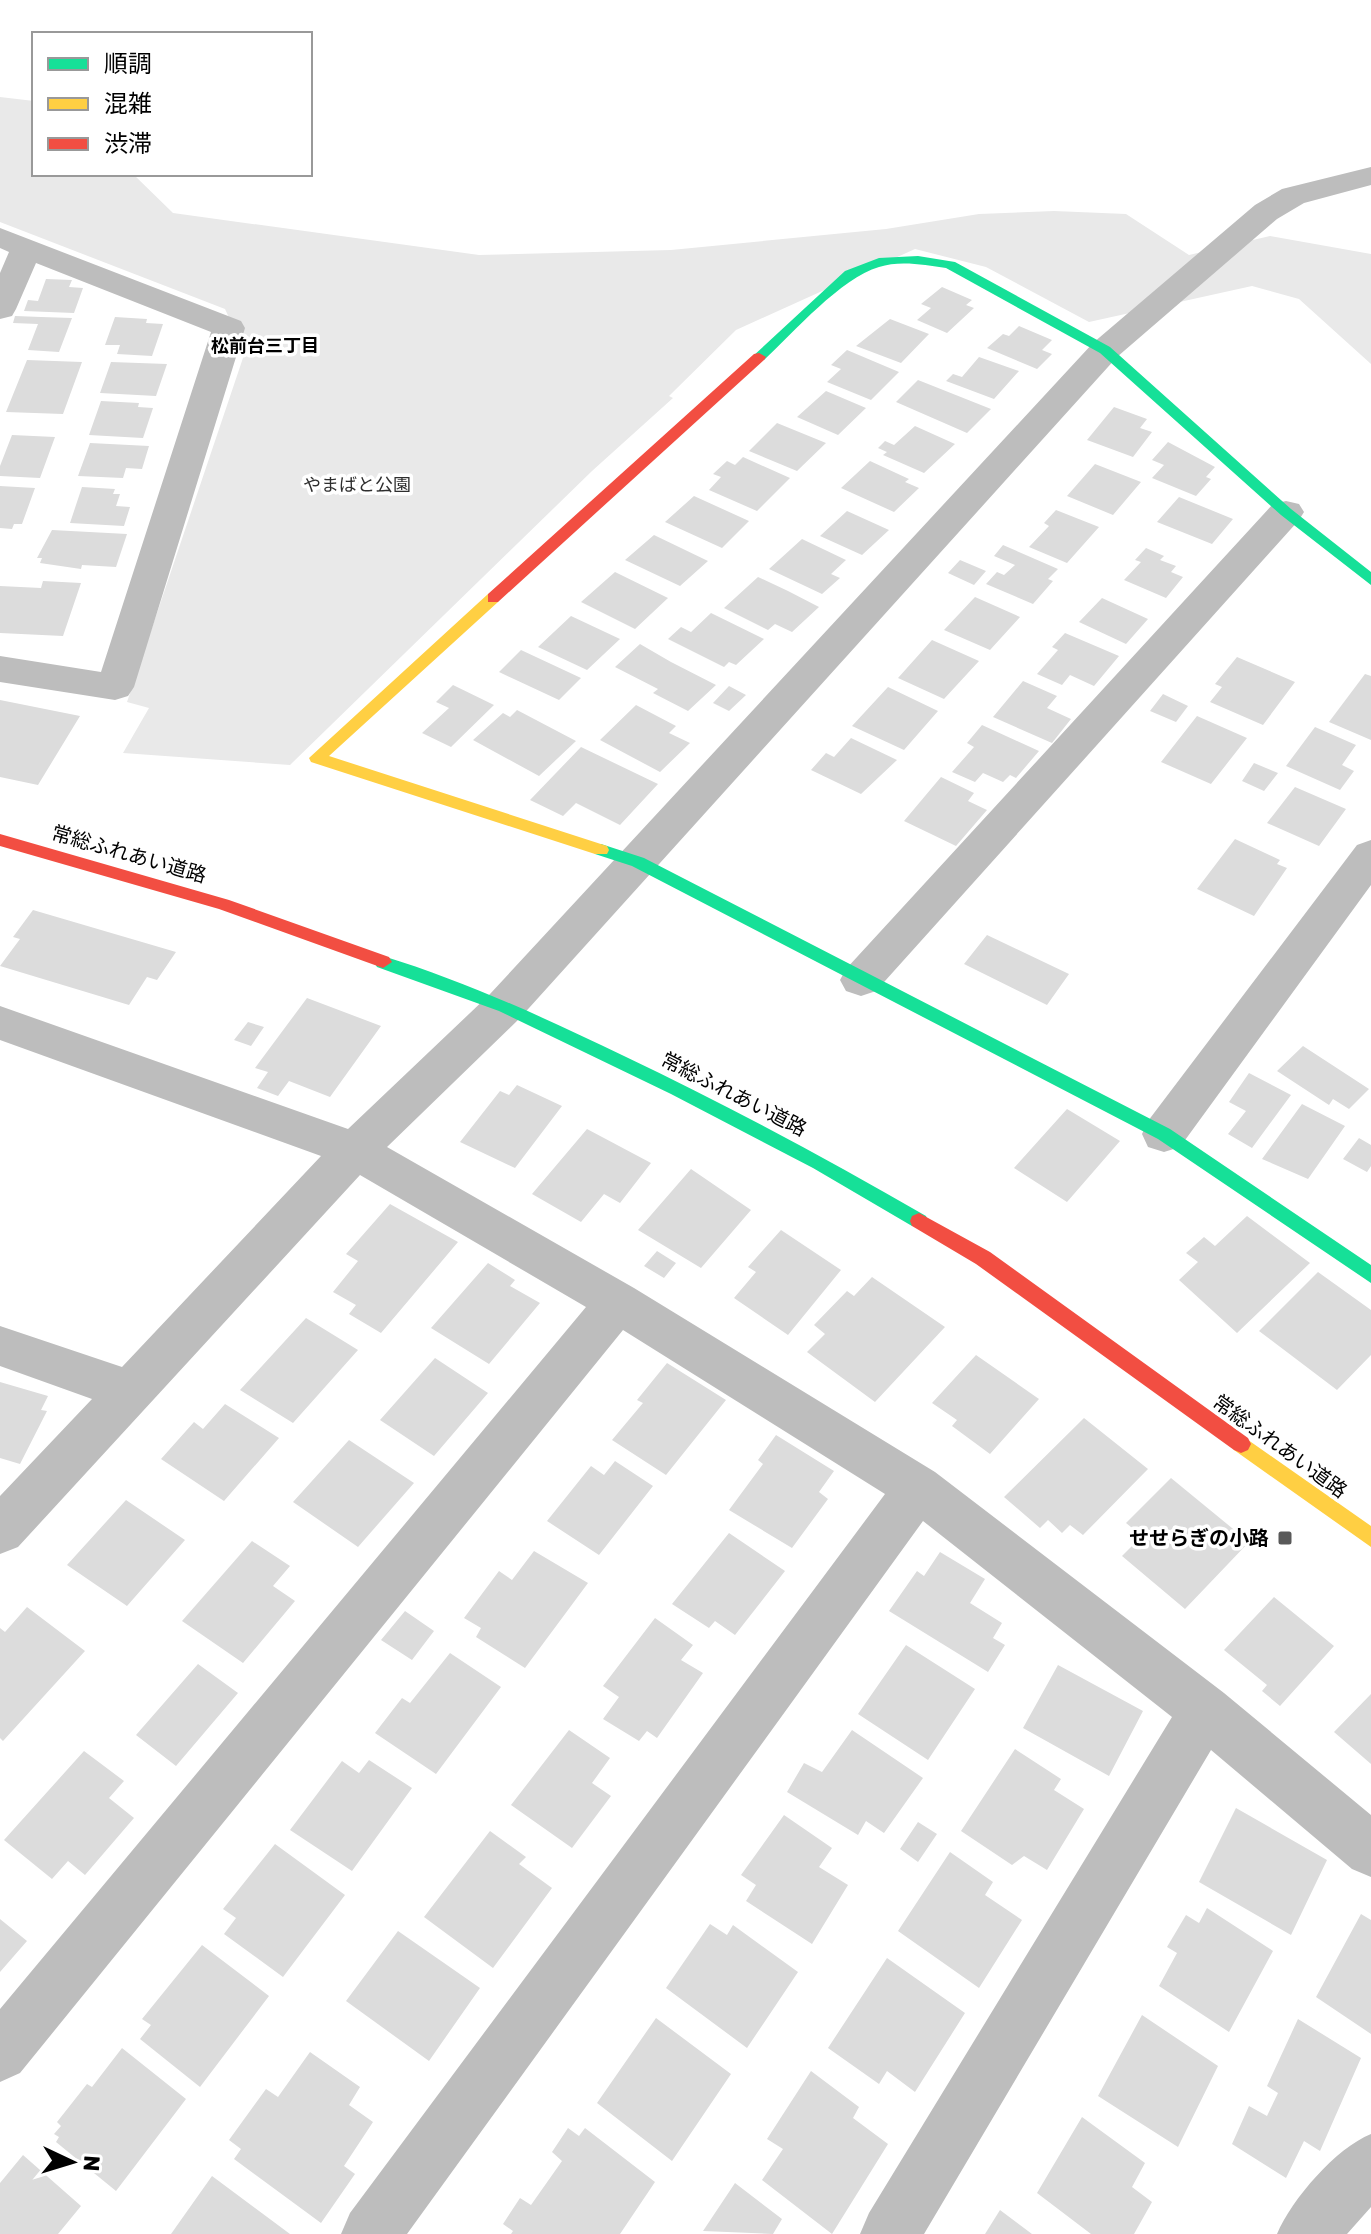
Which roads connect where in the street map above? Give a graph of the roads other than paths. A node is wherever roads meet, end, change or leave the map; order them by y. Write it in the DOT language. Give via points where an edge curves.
graph roads {
  1 [pos="1371,176"];
  2 [pos="14,243"];
  3 [pos="0,309"];
  4 [pos="1105,350"];
  5 [pos="1286,512"];
  6 [pos="1371,580"];
  7 [pos="0,669"];
  8 [pos="0,840"];
  9 [pos="1371,855"];
  10 [pos="638,862"];
  11 [pos="861,980"];
  12 [pos="505,1006"];
  13 [pos="0,1023"];
  14 [pos="1164,1134"];
  15 [pos="355,1150"];
  16 [pos="1371,1275"];
  17 [pos="618,1302"];
  18 [pos="0,1346"];
  19 [pos="133,1392"];
  20 [pos="918,1488"];
  21 [pos="0,1531"];
  22 [pos="1371,1538"];
  23 [pos="1205,1711"];
  24 [pos="1371,1850"];
  25 [pos="0,2053"];
  26 [pos="1371,2163"];
  27 [pos="371,2234"];
  28 [pos="890,2234"];
  29 [pos="1307,2234"];
  1 -- 4 [label="street" via="1293,196 1266,212"];
  2 -- 3 [label="street"];
  2 -- 7 [label="street" via="229,328 115,687"];
  4 -- 5 [label="street"];
  4 -- 10 [label="street"];
  4 -- 10 [label="street" via="950,265 879,262 850,274 317,758"];
  5 -- 6 [label="street"];
  5 -- 11 [label="street"];
  8 -- 12 [label="street, 常総ふれあい道路" via="223,904"];
  9 -- 14 [label="street"];
  10 -- 11 [label="street"];
  10 -- 12 [label="street"];
  11 -- 14 [label="street"];
  12 -- 15 [label="street"];
  12 -- 22 [label="street, 常総ふれあい道路" via="806,1156 983,1258"];
  13 -- 15 [label="street"];
  14 -- 16 [label="street"];
  15 -- 17 [label="street"];
  15 -- 19 [label="street"];
  17 -- 20 [label="street"];
  17 -- 25 [label="street"];
  18 -- 19 [label="street"];
  19 -- 21 [label="street"];
  20 -- 23 [label="street"];
  20 -- 27 [label="street"];
  23 -- 24 [label="street"];
  23 -- 28 [label="street"];
  26 -- 29 [label="street"];
}
